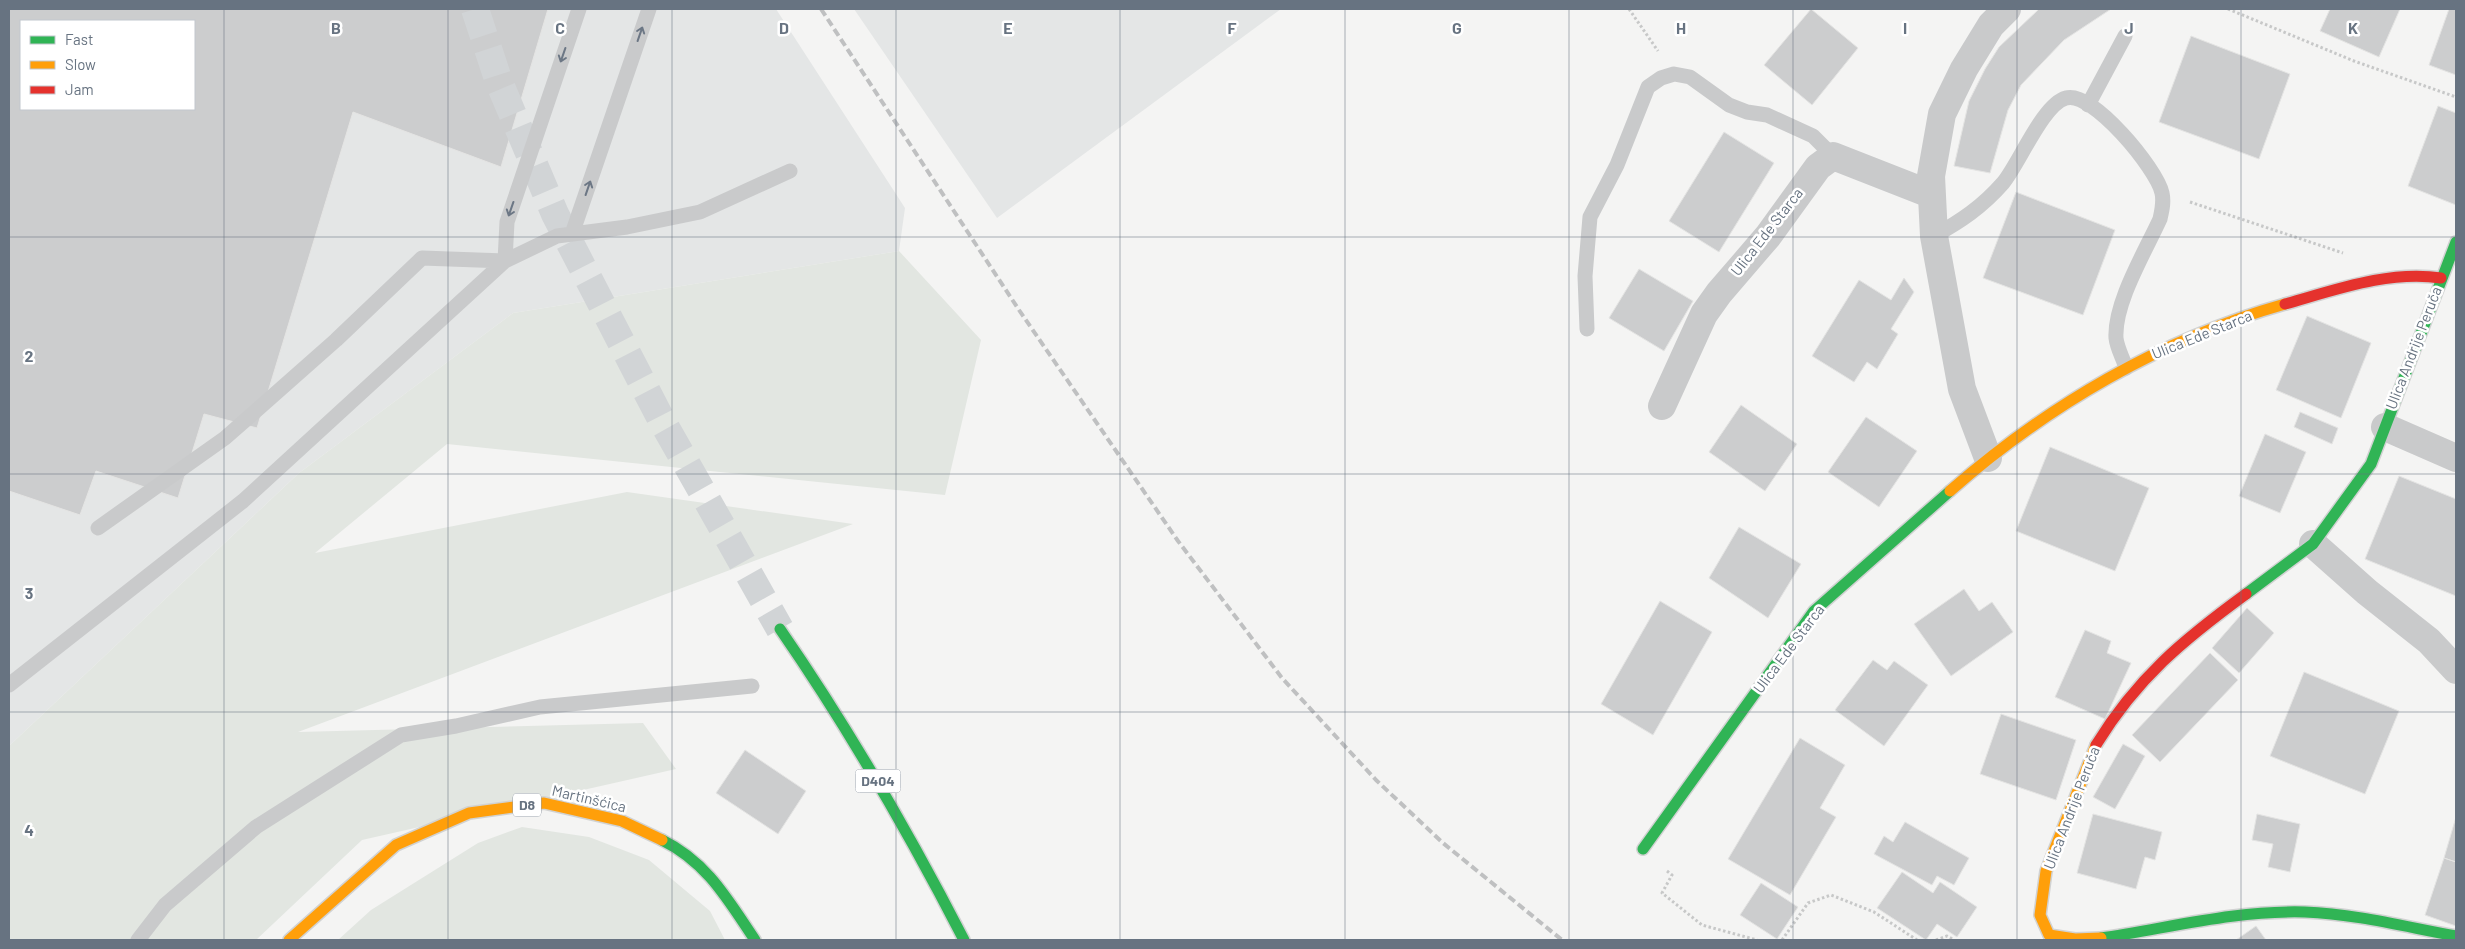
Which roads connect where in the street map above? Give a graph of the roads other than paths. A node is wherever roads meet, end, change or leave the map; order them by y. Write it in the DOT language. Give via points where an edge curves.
graph roads {
  1 [pos="579,9"];
  2 [pos="649,9"];
  3 [pos="2007,9"];
  4 [pos="2125,36"];
  5 [pos="2088,105"];
  6 [pos="1833,156"];
  7 [pos="790,171"];
  8 [pos="1930,194"];
  9 [pos="572,234"];
  10 [pos="1934,236"];
  11 [pos="2456,242"];
  12 [pos="504,261"];
  13 [pos="2441,278"];
  14 [pos="1587,329"];
  15 [pos="2126,368"];
  16 [pos="1662,406"];
  17 [pos="2385,428"];
  18 [pos="1988,458"];
  19 [pos="2456,458"];
  20 [pos="98,528"];
  21 [pos="2313,544"];
  22 [pos="780,630"];
  23 [pos="2456,670"];
  24 [pos="9,685"];
  25 [pos="752,686"];
  26 [pos="1642,849"];
  27 [pos="2456,936"];
  28 [pos="138,940"];
  29 [pos="289,940"];
  30 [pos="755,940"];
  31 [pos="964,940"];
  1 -- 12 [label="lane, one-way" via="507,222"];
  9 -- 2 [label="lane, one-way"];
  3 -- 8 [label="street" via="1990,25 1942,114"];
  4 -- 5 [label="lane"];
  5 -- 10 [label="lane" via="2076,97 2065,98 2052,107 2004,182 1965,219"];
  5 -- 15 [label="lane" via="2126,138 2162,192 2160,220 2121,304 2116,322 2116,340"];
  6 -- 8 [label="street"];
  6 -- 14 [label="lane" via="1813,136 1767,115 1730,105 1690,77 1674,74 1648,87 1617,165 1590,217 1585,276"];
  6 -- 16 [label="street, Ulica Ede Starca" via="1818,167 1768,236 1704,314"];
  7 -- 9 [label="lane" via="700,212"];
  8 -- 10 [label="street"];
  9 -- 12 [label="lane" via="557,236"];
  10 -- 18 [label="street" via="1962,389"];
  11 -- 13 [label="main road, Ulica Andrije Peruča"];
  12 -- 20 [label="lane" via="422,258 336,340 225,438"];
  12 -- 24 [label="lane" via="242,501"];
  13 -- 15 [label="main road, Ulica Ede Starca" via="2404,275 2278,306 2192,337"];
  13 -- 17 [label="main road, Ulica Andrije Peruča"];
  15 -- 18 [label="main road, Ulica Ede Starca" via="2092,386"];
  17 -- 19 [label="street, Ulica Andrije Peruča"];
  17 -- 21 [label="main road, Ulica Andrije Peruča" via="2371,464"];
  18 -- 26 [label="main road, Ulica Ede Starca" via="1814,612"];
  21 -- 23 [label="street" via="2367,592 2429,640"];
  21 -- 27 [label="main road, Ulica Andrije Peruča" via="2201,627 2150,672 2115,714 2091,753 2046,870 2040,915 2049,935 2064,939 2091,939 2229,916 2285,912 2346,916"];
  22 -- 31 [label="main road, D404" via="866,760"];
  25 -- 28 [label="lane" via="540,707 401,736 256,827 165,905"];
  29 -- 30 [label="main road, Martinšćica / D8" via="396,845 469,813 544,803 622,821 676,847 716,881"];
}
